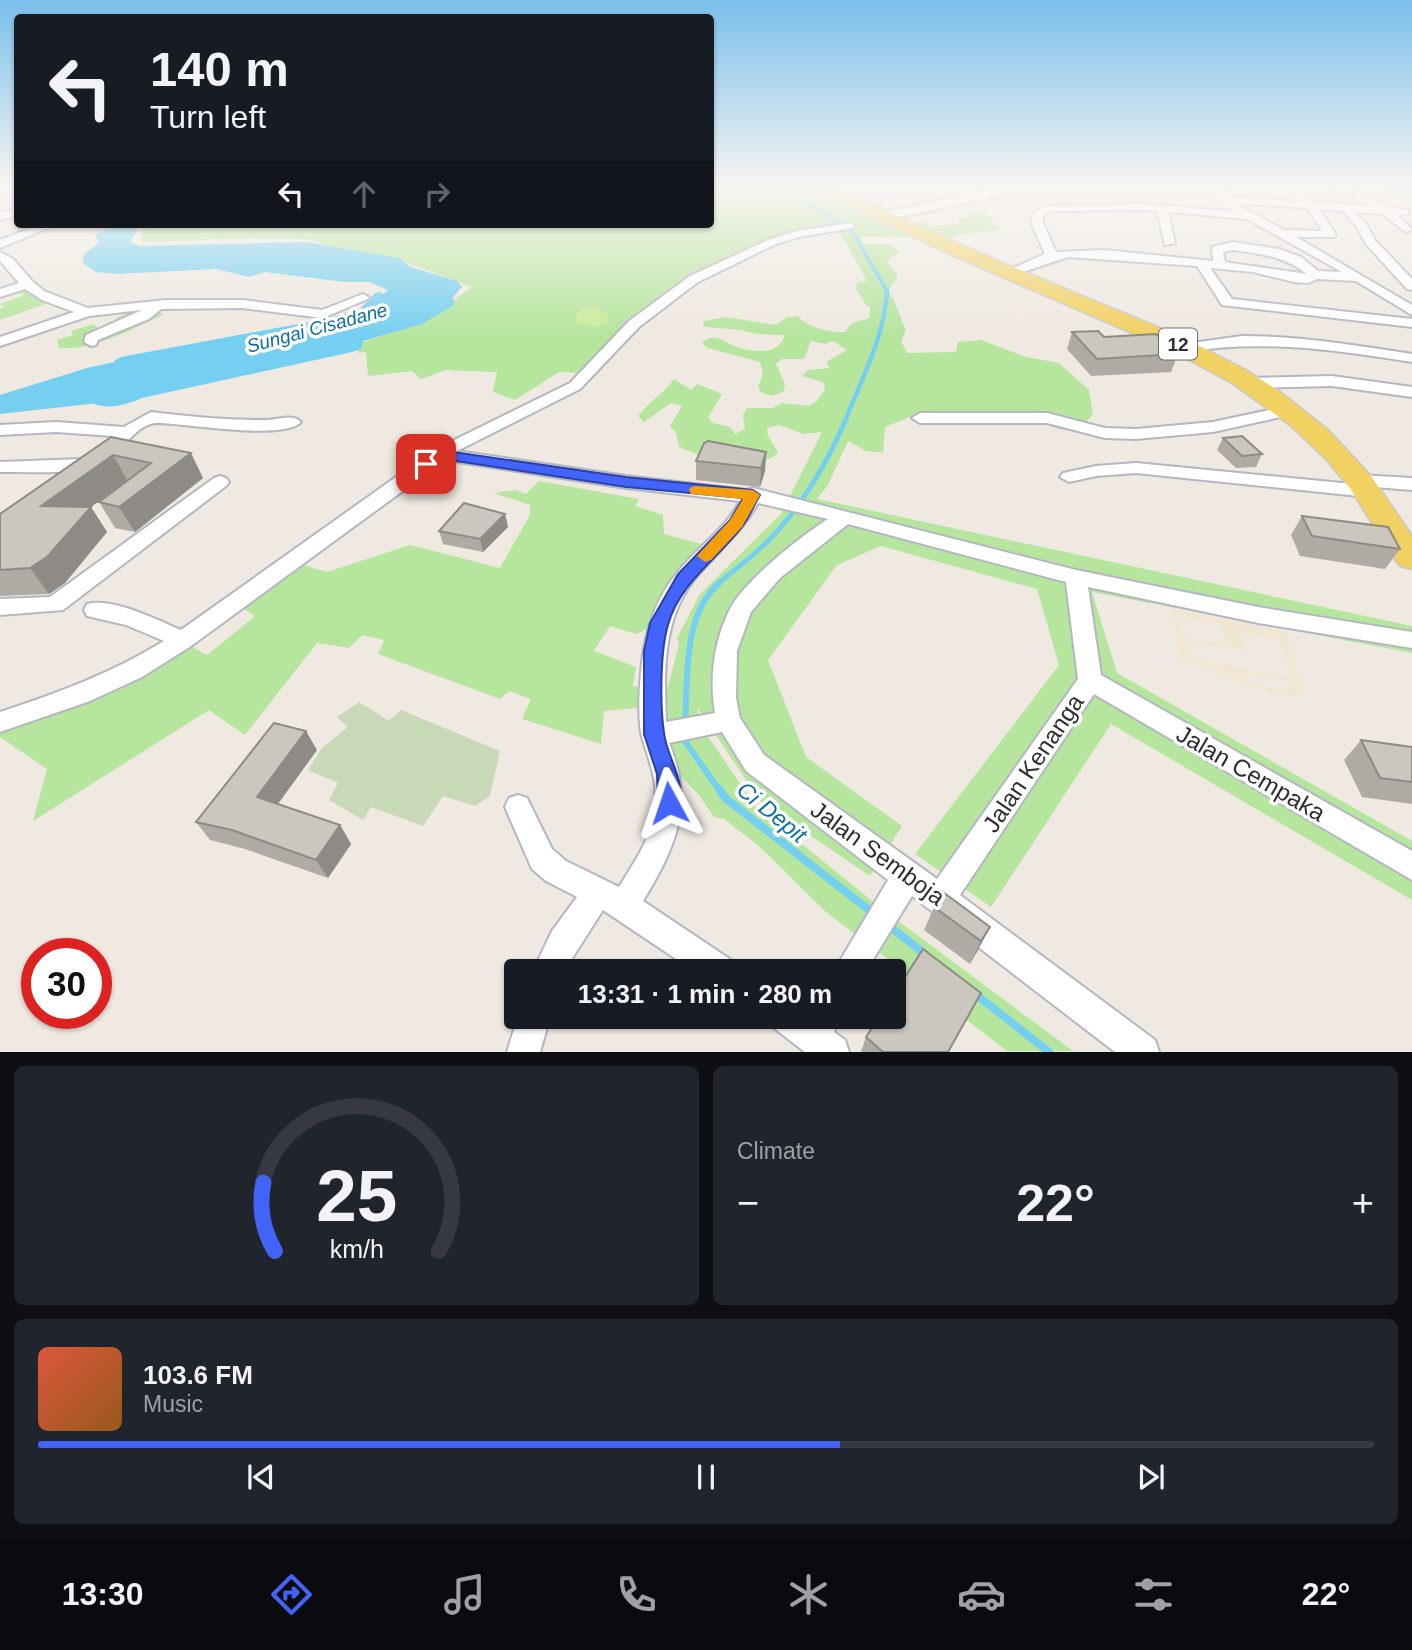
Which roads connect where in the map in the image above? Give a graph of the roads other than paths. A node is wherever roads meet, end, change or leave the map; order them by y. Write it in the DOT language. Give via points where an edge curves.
graph roads {
  1 [pos="18,237"];
  2 [pos="794,237"];
  3 [pos="926,237"];
  4 [pos="1043,237"];
  5 [pos="1168,237"];
  6 [pos="1288,237"];
  7 [pos="1371,237"];
  8 [pos="1169,243"];
  9 [pos="0,244"];
  10 [pos="0,256"];
  11 [pos="1052,256"];
  12 [pos="1201,263"];
  13 [pos="1220,265"];
  14 [pos="1007,273"];
  15 [pos="1315,275"];
  16 [pos="1359,277"];
  17 [pos="27,284"];
  18 [pos="1412,286"];
  19 [pos="0,293"];
  20 [pos="363,298"];
  21 [pos="157,304"];
  22 [pos="1271,309"];
  23 [pos="1412,311"];
  24 [pos="88,312"];
  25 [pos="1412,323"];
  26 [pos="0,342"];
  27 [pos="91,342"];
  28 [pos="1294,342"];
  29 [pos="1185,348"];
  30 [pos="1412,358"];
  31 [pos="1249,383"];
  32 [pos="1412,391"];
  33 [pos="1288,411"];
  34 [pos="920,418"];
  35 [pos="293,422"];
  36 [pos="0,430"];
  37 [pos="127,432"];
  38 [pos="440,454"];
  39 [pos="0,467"];
  40 [pos="1069,477"];
  41 [pos="220,482"];
  42 [pos="1412,484"];
  43 [pos="1363,486"];
  44 [pos="753,495"];
  45 [pos="836,514"];
  46 [pos="1412,558"];
  47 [pos="1076,577"];
  48 [pos="0,607"];
  49 [pos="95,610"];
  50 [pos="183,640"];
  51 [pos="1412,640"];
  52 [pos="1090,680"];
  53 [pos="728,721"];
  54 [pos="0,722"];
  55 [pos="673,732"];
  56 [pos="518,807"];
  57 [pos="1412,866"];
  58 [pos="905,882"];
  59 [pos="611,898"];
  60 [pos="941,898"];
  61 [pos="554,959"];
  62 [pos="702,959"];
  63 [pos="856,959"];
  64 [pos="530,1029"];
  65 [pos="523,1052"];
  66 [pos="1143,1052"];
  1 -- 9 [label="street"];
  2 -- 38 [label="street" via="772,242 694,279 634,324 575,386"];
  3 -- 14 [label="main road, 12"];
  4 -- 11 [label="street"];
  5 -- 8 [label="street"];
  6 -- 16 [label="street"];
  7 -- 18 [label="street" via="1370,242"];
  10 -- 17 [label="street"];
  11 -- 12 [label="street" via="1104,254"];
  11 -- 14 [label="street"];
  12 -- 13 [label="street"];
  12 -- 22 [label="street" via="1227,302"];
  13 -- 15 [label="street" via="1294,278"];
  13 -- 15 [label="street" via="1216,250 1233,246 1287,256"];
  14 -- 29 [label="main road, 12"];
  15 -- 16 [label="street"];
  16 -- 23 [label="street"];
  17 -- 19 [label="street"];
  17 -- 24 [label="street" via="42,295"];
  20 -- 21 [label="street" via="323,314 243,304"];
  21 -- 24 [label="street"];
  21 -- 27 [label="street" via="149,314 91,338"];
  22 -- 25 [label="street"];
  22 -- 28 [label="street"];
  24 -- 26 [label="street"];
  28 -- 29 [label="street" via="1244,338"];
  28 -- 30 [label="street"];
  29 -- 31 [label="main road, 12"];
  31 -- 32 [label="street" via="1332,380"];
  31 -- 33 [label="main road, 12"];
  33 -- 34 [label="street" via="1213,427 1136,434 1105,433 1047,418"];
  33 -- 43 [label="main road, 12" via="1327,445"];
  35 -- 37 [label="street" via="211,424 157,416"];
  36 -- 37 [label="street" via="56,427"];
  37 -- 39 [label="street" via="101,457 86,464"];
  38 -- 44 [label="street" via="637,484"];
  38 -- 50 [label="street"];
  40 -- 43 [label="street" via="1136,468"];
  41 -- 48 [label="street" via="55,606"];
  42 -- 43 [label="street"];
  43 -- 46 [label="main road, 12"];
  44 -- 45 [label="street"];
  44 -- 55 [label="street" via="736,523 684,579 659,623 653,651"];
  45 -- 47 [label="street"];
  45 -- 53 [label="street, Jalan Semboja" via="741,609 726,651"];
  47 -- 51 [label="street" via="1258,615"];
  47 -- 52 [label="street, Jalan Kenanga"];
  49 -- 50 [label="street" via="131,618"];
  50 -- 54 [label="street" via="134,671"];
  52 -- 57 [label="street, Jalan Cempaka"];
  52 -- 60 [label="street, Jalan Kenanga"];
  53 -- 55 [label="street"];
  53 -- 58 [label="street, Jalan Semboja" via="755,763"];
  55 -- 59 [label="street" via="661,846"];
  56 -- 59 [label="street" via="542,859 556,871"];
  58 -- 60 [label="street, Jalan Semboja"];
  58 -- 63 [label="street"];
  59 -- 61 [label="street" via="563,942"];
  59 -- 62 [label="street"];
  60 -- 66 [label="street, Jalan Semboja"];
  64 -- 65 [label="street"];
}
